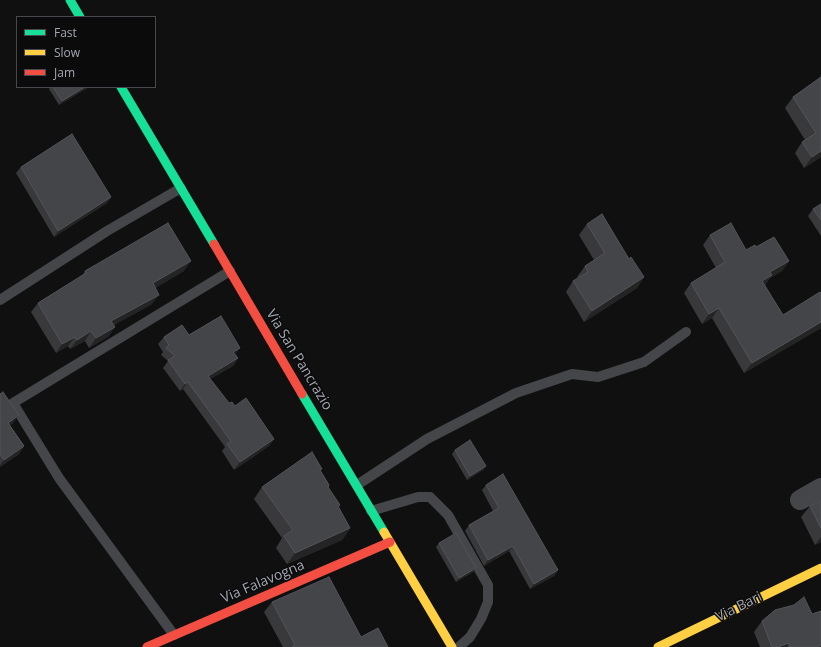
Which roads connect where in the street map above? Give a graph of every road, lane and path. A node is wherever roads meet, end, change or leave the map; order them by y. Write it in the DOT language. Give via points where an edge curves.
graph roads {
  1 [pos="70,0"];
  2 [pos="79,16"];
  3 [pos="122,88"];
  4 [pos="181,188"];
  5 [pos="230,271"];
  6 [pos="0,300"];
  7 [pos="686,332"];
  8 [pos="357,485"];
  9 [pos="821,488"];
  10 [pos="800,500"];
  11 [pos="372,511"];
  12 [pos="390,542"];
  13 [pos="821,568"];
  14 [pos="174,635"];
  15 [pos="147,647"];
  16 [pos="452,647"];
  17 [pos="459,647"];
  18 [pos="658,647"];
  1 -- 2 [label="main road"];
  3 -- 4 [label="main road, Via San Pancrazio"];
  4 -- 5 [label="main road, Via San Pancrazio"];
  4 -- 6 [label="lane"];
  5 -- 8 [label="main road, Via San Pancrazio"];
  5 -- 14 [label="lane" via="13,404 59,478"];
  7 -- 8 [label="lane" via="644,362 598,377 572,374 516,393 427,439"];
  8 -- 11 [label="main road, Via San Pancrazio"];
  9 -- 10 [label="street"];
  11 -- 12 [label="main road, Via San Pancrazio"];
  11 -- 17 [label="lane" via="418,497 430,497 448,515 488,585 488,602 482,619 470,637"];
  12 -- 14 [label="main road, Via Falavogna"];
  12 -- 16 [label="main road, Via San Pancrazio"];
  13 -- 18 [label="main road, Via Bari"];
  14 -- 15 [label="main road, Via Falavogna"];
}
